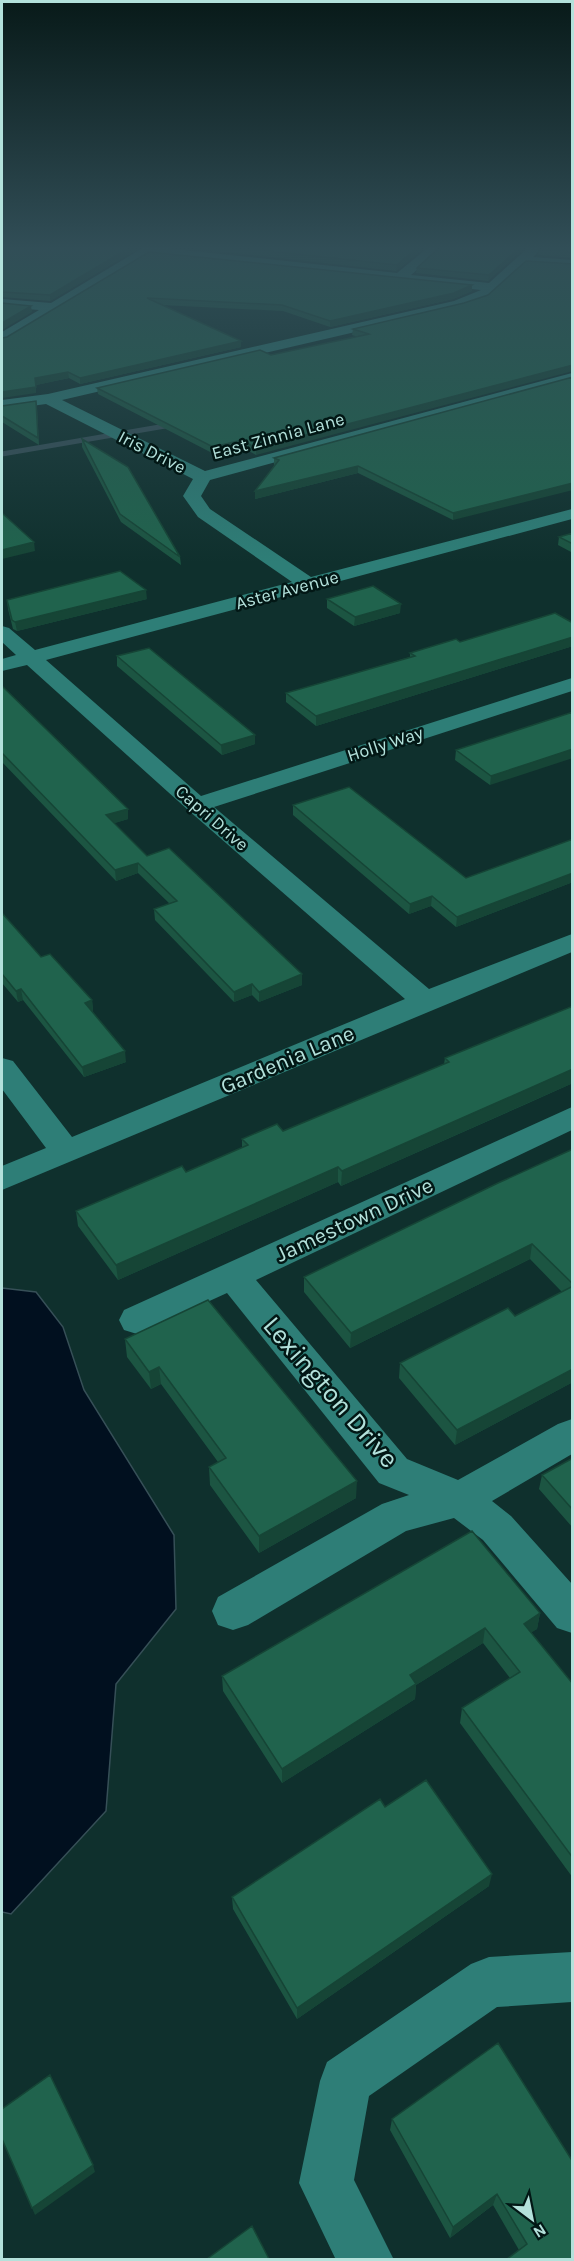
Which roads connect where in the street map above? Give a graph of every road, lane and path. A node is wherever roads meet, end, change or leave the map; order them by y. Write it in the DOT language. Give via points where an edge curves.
graph roads {
  1 [pos="248,352"];
  2 [pos="573,377"];
  3 [pos="48,399"];
  4 [pos="2,405"];
  5 [pos="203,477"];
  6 [pos="573,514"];
  7 [pos="308,584"];
  8 [pos="2,632"];
  9 [pos="30,658"];
  10 [pos="2,665"];
  11 [pos="573,684"];
  12 [pos="197,805"];
  13 [pos="573,942"];
  14 [pos="425,1001"];
  15 [pos="2,1068"];
  16 [pos="573,1118"];
  17 [pos="66,1152"];
  18 [pos="2,1179"];
  19 [pos="232,1275"];
  20 [pos="136,1320"];
  21 [pos="573,1435"];
  22 [pos="460,1499"];
  23 [pos="233,1611"];
  24 [pos="573,1614"];
  25 [pos="573,1977"];
  26 [pos="366,2259"];
  1 -- 3 [label="street"];
  2 -- 5 [label="street, East Zinnia Lane"];
  3 -- 4 [label="street"];
  3 -- 5 [label="street, Iris Drive"];
  5 -- 7 [label="street, Iris Drive" via="192,496 204,513"];
  6 -- 7 [label="street, Aster Avenue"];
  7 -- 9 [label="street, Aster Avenue"];
  8 -- 9 [label="street, Capri Drive"];
  9 -- 10 [label="street, Aster Avenue"];
  9 -- 12 [label="street, Capri Drive"];
  11 -- 12 [label="street, Holly Way"];
  12 -- 14 [label="street, Capri Drive"];
  13 -- 14 [label="street, Gardenia Lane"];
  14 -- 17 [label="street, Gardenia Lane"];
  15 -- 17 [label="street"];
  16 -- 19 [label="street, Jamestown Drive"];
  17 -- 18 [label="street, Gardenia Lane"];
  19 -- 20 [label="street, Jamestown Drive"];
  19 -- 22 [label="street, Lexington Drive" via="393,1471"];
  21 -- 22 [label="street"];
  22 -- 23 [label="street" via="396,1516"];
  22 -- 24 [label="street, Lexington Drive" via="497,1528"];
  25 -- 26 [label="street" via="489,1982 346,2081 326,2183"];
}
